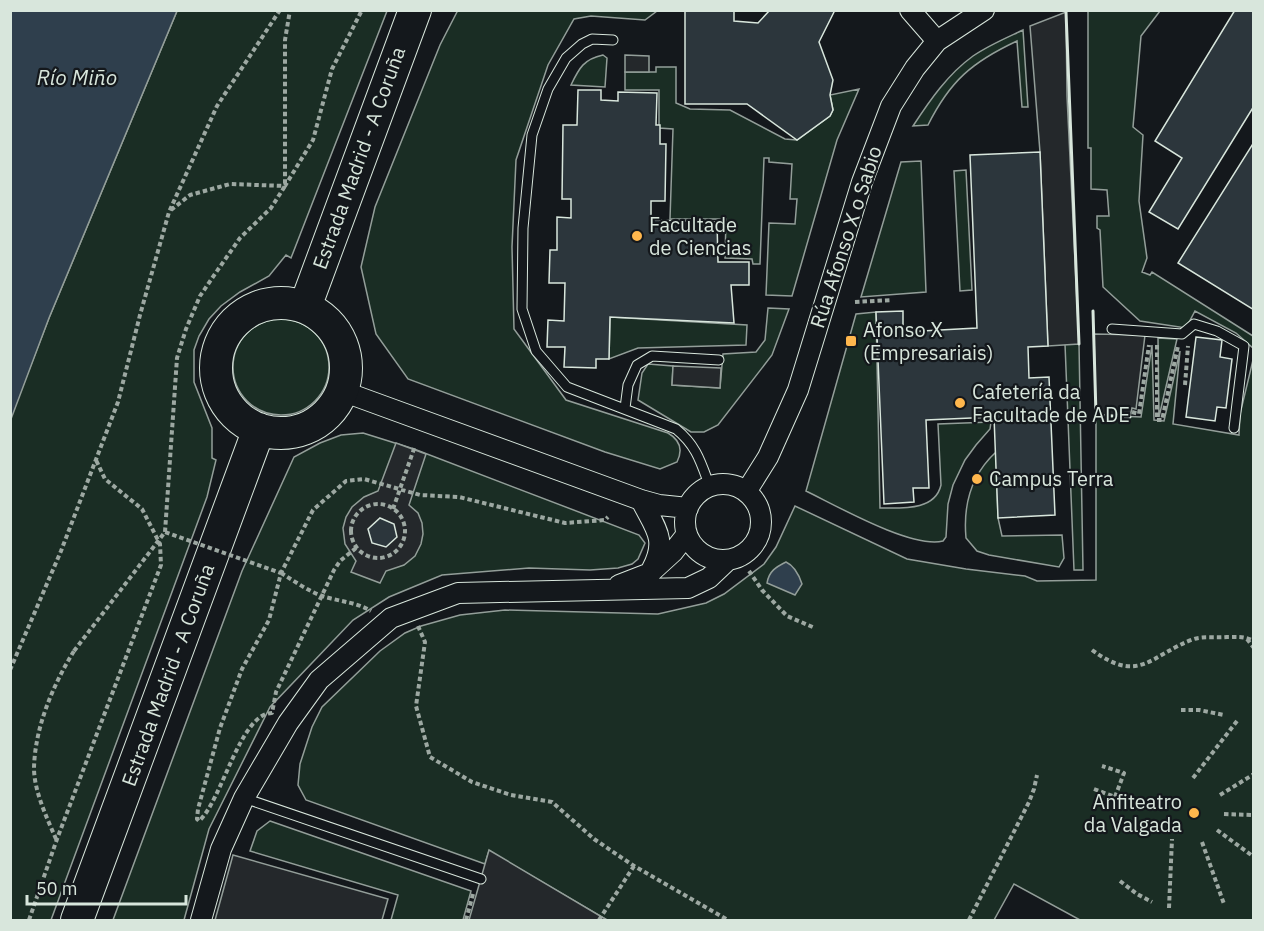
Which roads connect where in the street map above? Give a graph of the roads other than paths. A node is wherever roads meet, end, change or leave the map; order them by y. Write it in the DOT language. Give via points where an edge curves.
graph roads {
  1 [pos="415,10"];
  2 [pos="910,10"];
  3 [pos="984,10"];
  4 [pos="613,40"];
  5 [pos="937,41"];
  6 [pos="305,307"];
  7 [pos="1112,329"];
  8 [pos="719,360"];
  9 [pos="342,391"];
  10 [pos="625,408"];
  11 [pos="1234,428"];
  12 [pos="259,429"];
  13 [pos="710,487"];
  14 [pos="747,492"];
  15 [pos="641,500"];
  16 [pos="688,508"];
  17 [pos="687,534"];
  18 [pos="728,560"];
  19 [pos="650,573"];
  20 [pos="608,590"];
  21 [pos="244,798"];
  22 [pos="481,879"];
  23 [pos="77,921"];
  24 [pos="201,921"];
  1 -- 6 [label="highway, Estrada Madrid - A Coruña"];
  2 -- 5 [label="street"];
  3 -- 5 [label="street, Rúa Afonso X o Sabio"];
  4 -- 10 [label="lane" via="592,39 566,58 548,89 532,135 523,228 522,309 536,351 567,387"];
  5 -- 14 [label="street, Rúa Afonso X o Sabio" via="904,85 880,131 798,390 768,457"];
  6 -- 9 [label="highway" via="332,326 341,341 346,357"];
  6 -- 12 [label="highway" via="286,302 250,310 235,321 217,354 220,391 243,421"];
  7 -- 11 [label="lane" via="1182,334 1194,324 1244,346"];
  8 -- 10 [label="lane" via="652,356 637,365 628,385"];
  9 -- 12 [label="highway" via="323,418 309,427 276,433"];
  9 -- 15 [label="street"];
  10 -- 13 [label="lane" via="676,429 687,438 696,450"];
  12 -- 23 [label="highway, Estrada Madrid - A Coruña"];
  13 -- 14 [label="street" via="722,484"];
  13 -- 16 [label="street" via="693,499"];
  14 -- 18 [label="street" via="760,513 761,526 750,549"];
  15 -- 16 [label="street"];
  15 -- 19 [label="street" via="661,543"];
  16 -- 17 [label="street"];
  17 -- 18 [label="street" via="696,549 710,558"];
  17 -- 19 [label="street"];
  18 -- 20 [label="street" via="709,578 688,588"];
  19 -- 20 [label="street"];
  20 -- 21 [label="street" via="458,593 391,618 319,680 288,723"];
  21 -- 22 [label="lane"];
  21 -- 24 [label="street" via="221,849"];
}
